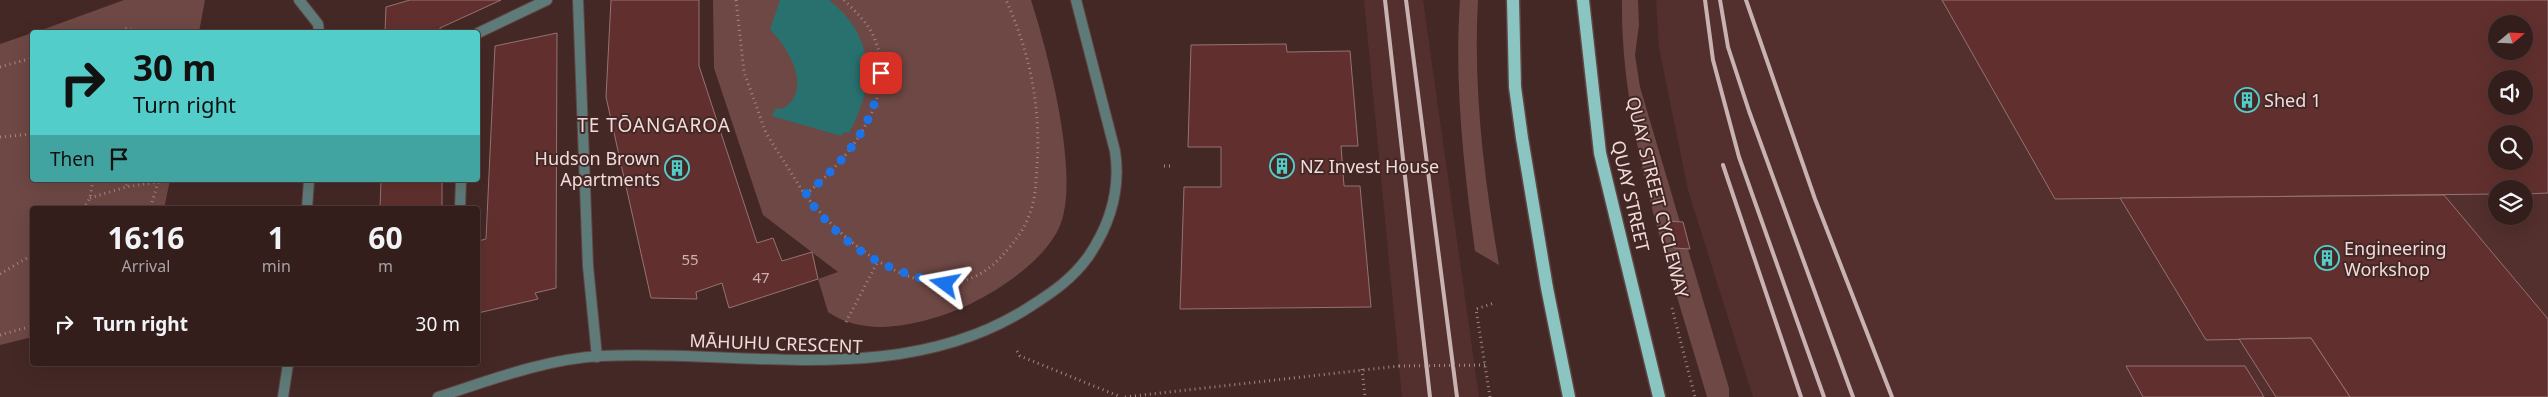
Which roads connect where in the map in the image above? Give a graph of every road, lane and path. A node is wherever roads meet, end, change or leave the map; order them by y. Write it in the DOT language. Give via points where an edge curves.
graph roads {
  1 [pos="299,0"];
  2 [pos="547,0"];
  3 [pos="578,0"];
  4 [pos="736,0"];
  5 [pos="844,0"];
  6 [pos="1006,0"];
  7 [pos="1076,0"];
  8 [pos="1513,0"];
  9 [pos="1583,0"];
  10 [pos="319,30"];
  11 [pos="480,33"];
  12 [pos="30,59"];
  13 [pos="0,67"];
  14 [pos="30,134"];
  15 [pos="0,137"];
  16 [pos="1164,166"];
  17 [pos="1170,166"];
  18 [pos="93,182"];
  19 [pos="128,182"];
  20 [pos="158,182"];
  21 [pos="310,182"];
  22 [pos="461,182"];
  23 [pos="126,188"];
  24 [pos="805,195"];
  25 [pos="90,198"];
  26 [pos="85,206"];
  27 [pos="151,206"];
  28 [pos="307,206"];
  29 [pos="460,206"];
  30 [pos="30,257"];
  31 [pos="878,261"];
  32 [pos="0,274"];
  33 [pos="1670,302"];
  34 [pos="1494,303"];
  35 [pos="846,322"];
  36 [pos="30,327"];
  37 [pos="0,335"];
  38 [pos="1017,351"];
  39 [pos="597,357"];
  40 [pos="1485,365"];
  41 [pos="288,366"];
  42 [pos="1362,369"];
  43 [pos="283,397"];
  44 [pos="438,397"];
  45 [pos="1120,397"];
  46 [pos="1125,397"];
  47 [pos="1365,397"];
  48 [pos="1490,397"];
  49 [pos="1569,397"];
  50 [pos="1659,397"];
  51 [pos="1695,397"];
  1 -- 10 [label="street" via="318,24"];
  2 -- 11 [label="street"];
  3 -- 39 [label="street" via="588,266"];
  4 -- 24 [label="path" via="744,72 766,133"];
  5 -- 24 [label="path" via="854,8 874,38 880,54 879,93 862,134 847,155"];
  6 -- 31 [label="path" via="1027,49 1038,111 1038,158 1029,217 996,263 970,280 945,284 901,273"];
  7 -- 39 [label="street, MĀHUHU CRESCENT" via="1117,168 1108,219 1097,245 1073,276 1050,297 1015,319 944,350 868,364"];
  8 -- 49 [label="main road" via="1516,87 1522,138"];
  9 -- 50 [label="main road, QUAY STREET" via="1600,153"];
  12 -- 13 [label="path"];
  14 -- 15 [label="path"];
  16 -- 17 [label="path"];
  18 -- 25 [label="path"];
  19 -- 23 [label="path"];
  20 -- 23 [label="path"];
  20 -- 27 [label="path"];
  21 -- 28 [label="street"];
  22 -- 29 [label="street"];
  23 -- 25 [label="path"];
  24 -- 31 [label="path" via="841,237"];
  25 -- 26 [label="path"];
  30 -- 32 [label="path"];
  31 -- 35 [label="path"];
  33 -- 51 [label="path, QUAY STREET CYCLEWAY"];
  34 -- 40 [label="path" via="1476,309"];
  36 -- 37 [label="path"];
  38 -- 45 [label="path" via="1020,356"];
  39 -- 44 [label="street, MĀHUHU CRESCENT" via="532,369"];
  40 -- 42 [label="path, bridge"];
  40 -- 48 [label="path"];
  41 -- 43 [label="street"];
  42 -- 46 [label="path"];
  42 -- 47 [label="path"];
}
